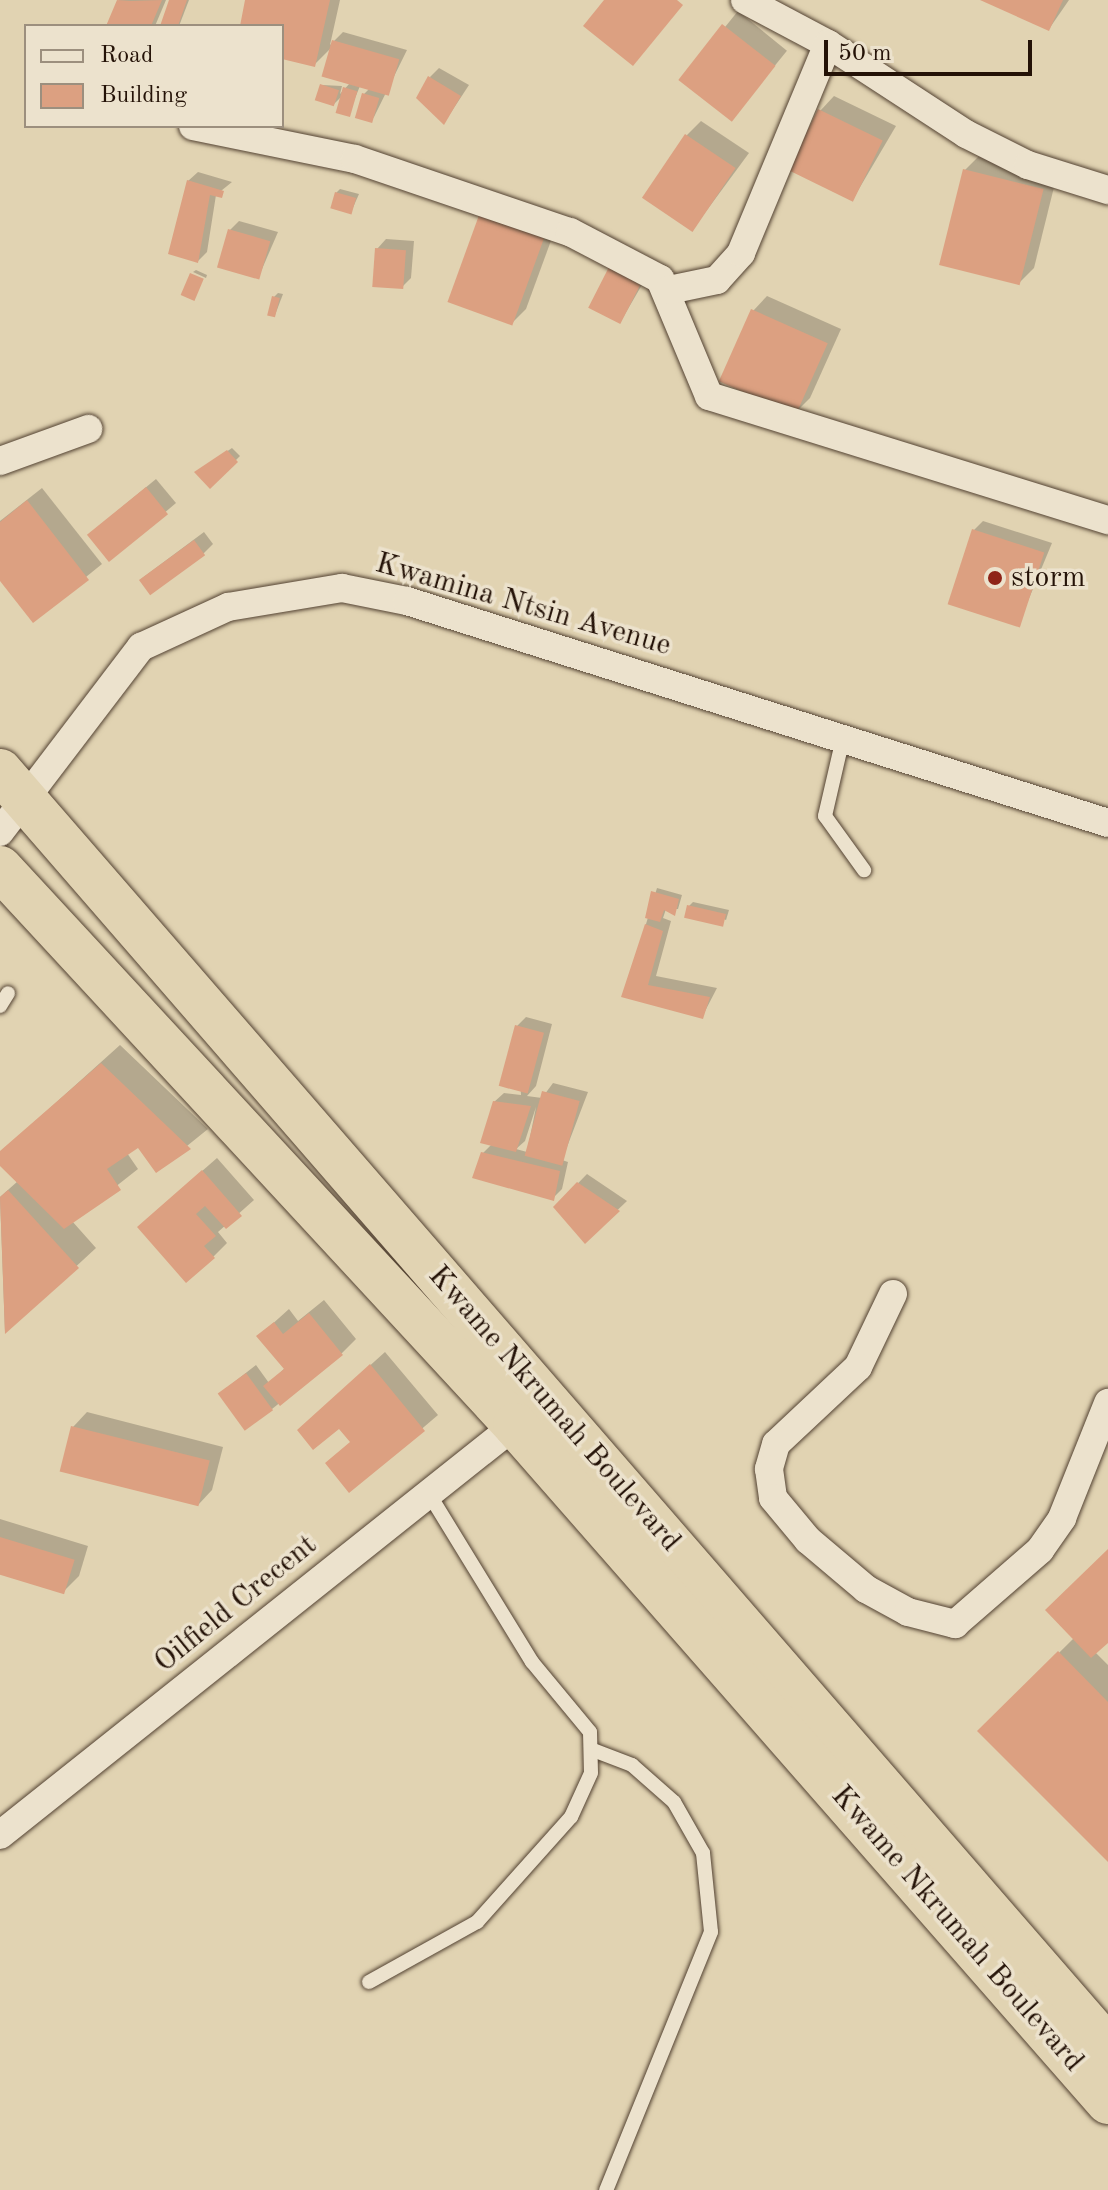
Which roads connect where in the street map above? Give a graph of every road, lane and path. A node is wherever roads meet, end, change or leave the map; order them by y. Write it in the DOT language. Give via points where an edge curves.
graph roads {
  1 [pos="745,0"];
  2 [pos="796,11"];
  3 [pos="828,44"];
  4 [pos="203,128"];
  5 [pos="1108,190"];
  6 [pos="669,290"];
  7 [pos="88,429"];
  8 [pos="0,461"];
  9 [pos="1108,520"];
  10 [pos="843,738"];
  11 [pos="8,800"];
  12 [pos="1108,823"];
  13 [pos="0,868"];
  14 [pos="864,870"];
  15 [pos="893,1294"];
  16 [pos="1108,1403"];
  17 [pos="515,1425"];
  18 [pos="429,1494"];
  19 [pos="593,1750"];
  20 [pos="0,1835"];
  21 [pos="369,1982"];
  22 [pos="1108,2048"];
  23 [pos="1108,2102"];
  24 [pos="606,2190"];
  1 -- 2 [label="street"];
  2 -- 3 [label="street"];
  3 -- 5 [label="street" via="966,134 1028,165"];
  3 -- 6 [label="street" via="741,253 717,280"];
  4 -- 6 [label="street" via="355,159 570,232"];
  6 -- 9 [label="street" via="709,396"];
  7 -- 8 [label="street"];
  10 -- 11 [label="street, Kwamina Ntsin Avenue" via="407,601 306,589 228,607 141,647"];
  10 -- 12 [label="street, Kwamina Ntsin Avenue"];
  10 -- 14 [label="lane" via="825,816"];
  11 -- 22 [label="highway, Kwame Nkrumah Boulevard"];
  13 -- 17 [label="highway, Kwame Nkrumah Boulevard"];
  15 -- 16 [label="street" via="858,1367 776,1444 769,1469 773,1498 808,1540 866,1589 908,1612 955,1624 1040,1550 1062,1518"];
  17 -- 18 [label="street, Oilfield Crecent"];
  17 -- 23 [label="highway, Kwame Nkrumah Boulevard"];
  18 -- 19 [label="lane" via="532,1662 590,1732"];
  18 -- 20 [label="street, Oilfield Crecent"];
  19 -- 21 [label="lane" via="571,1817 477,1922"];
  19 -- 24 [label="lane" via="632,1765 674,1802 703,1853 711,1932"];
}
